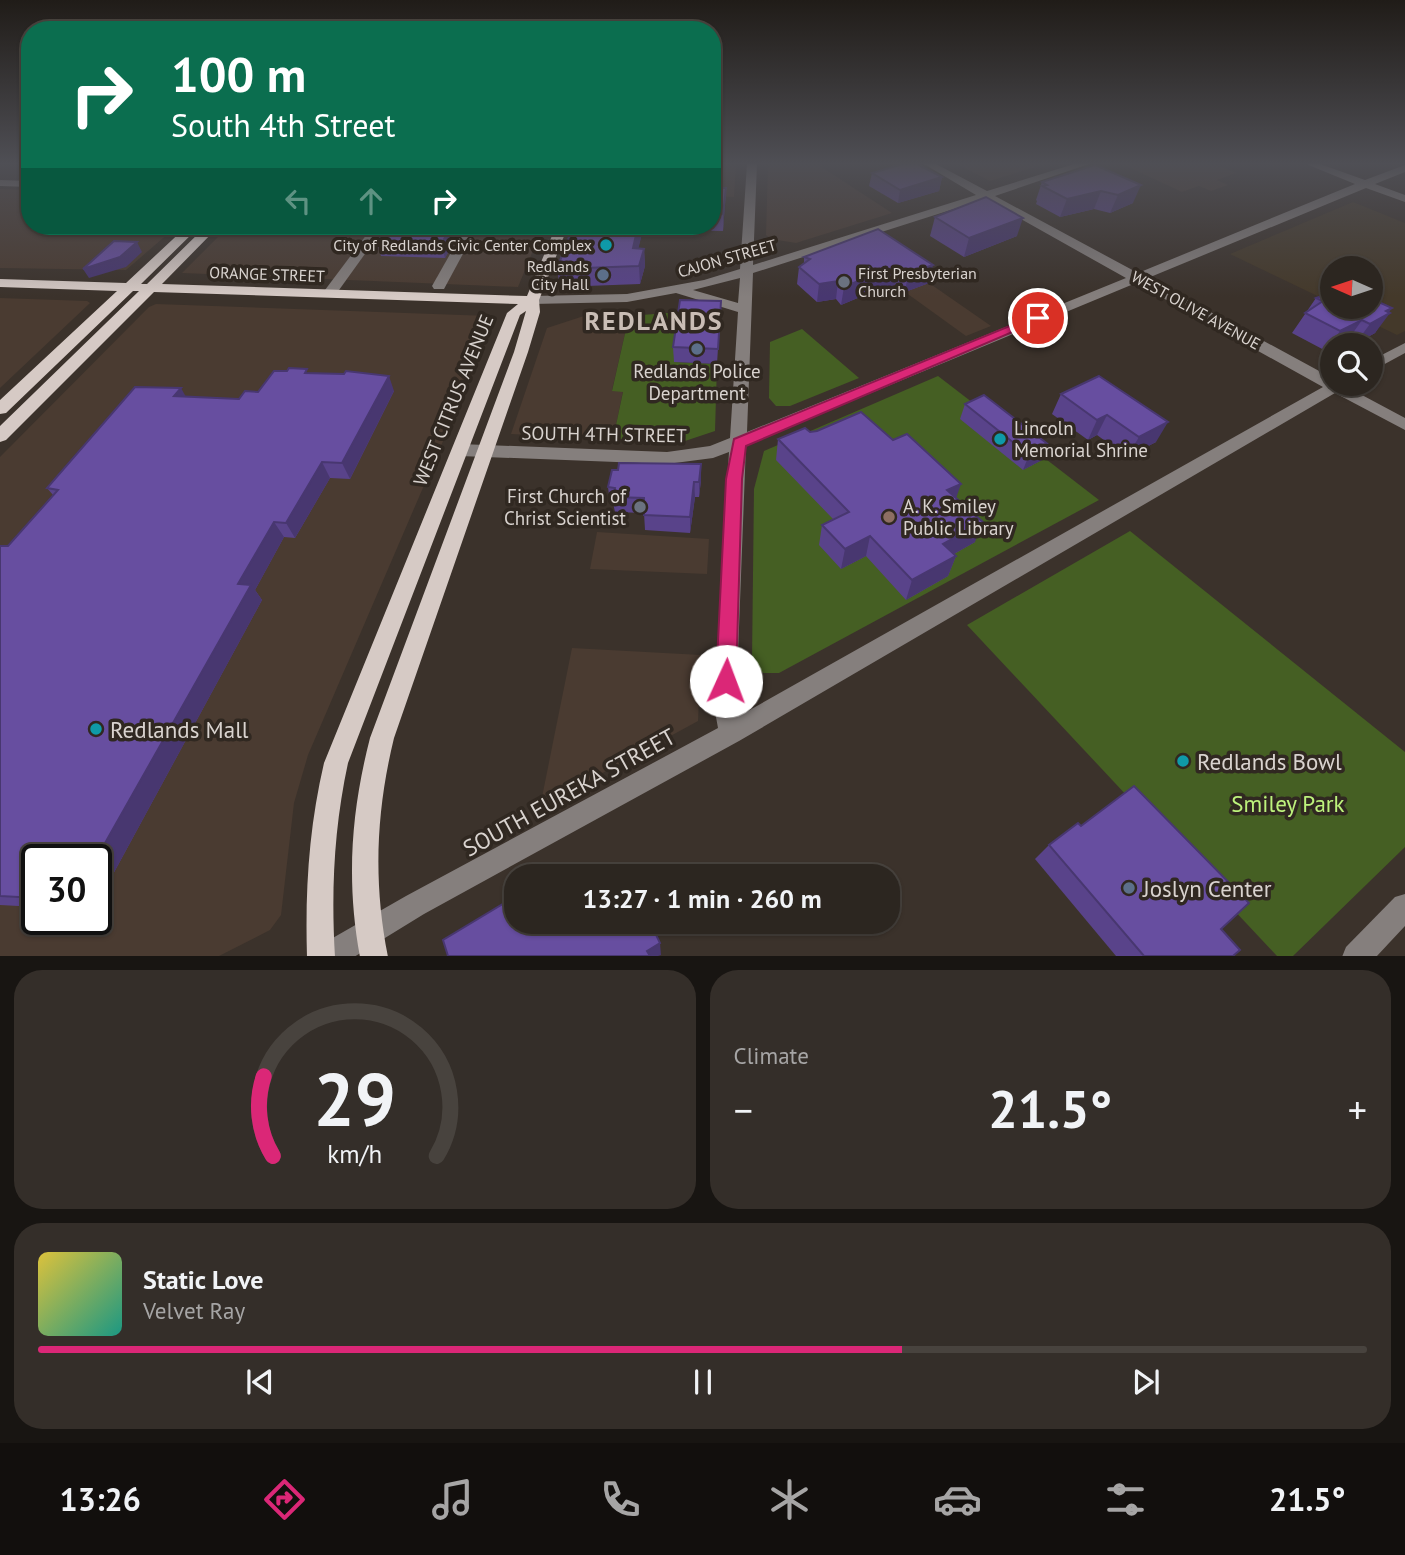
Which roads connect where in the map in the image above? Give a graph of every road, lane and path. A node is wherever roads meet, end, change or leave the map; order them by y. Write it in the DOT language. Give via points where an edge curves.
graph roads {
  1 [pos="749,209"];
  2 [pos="944,209"];
  3 [pos="1012,209"];
  4 [pos="1309,209"];
  5 [pos="184,235"];
  6 [pos="205,235"];
  7 [pos="372,235"];
  8 [pos="467,235"];
  9 [pos="558,235"];
  10 [pos="745,272"];
  11 [pos="1138,278"];
  12 [pos="0,283"];
  13 [pos="439,286"];
  14 [pos="129,287"];
  15 [pos="151,288"];
  16 [pos="678,290"];
  17 [pos="329,294"];
  18 [pos="533,300"];
  19 [pos="744,309"];
  20 [pos="1405,347"];
  21 [pos="1383,360"];
  22 [pos="1320,375"];
  23 [pos="1320,396"];
  24 [pos="1357,396"];
  25 [pos="0,409"];
  26 [pos="1405,425"];
  27 [pos="0,436"];
  28 [pos="739,443"];
  29 [pos="460,450"];
  30 [pos="487,451"];
  31 [pos="731,733"];
  32 [pos="1402,914"];
  33 [pos="371,944"];
  34 [pos="321,956"];
  35 [pos="330,956"];
  36 [pos="1357,956"];
  1 -- 10 [label="street"];
  2 -- 10 [label="street, CAJON STREET"];
  3 -- 11 [label="street, WEST OLIVE AVENUE"];
  4 -- 11 [label="street, SOUTH 4TH STREET"];
  5 -- 14 [label="main road"];
  6 -- 15 [label="main road"];
  7 -- 17 [label="street"];
  8 -- 13 [label="street"];
  9 -- 18 [label="main road"];
  10 -- 16 [label="street, CAJON STREET"];
  10 -- 19 [label="street"];
  11 -- 22 [label="street, WEST OLIVE AVENUE"];
  11 -- 28 [label="street, SOUTH 4TH STREET"];
  12 -- 14 [label="main road, ORANGE STREET"];
  14 -- 15 [label="main road, ORANGE STREET"];
  14 -- 25 [label="main road"];
  15 -- 17 [label="main road, ORANGE STREET"];
  15 -- 27 [label="main road"];
  16 -- 18 [label="street, CAJON STREET" via="593,301"];
  16 -- 19 [label="street"];
  17 -- 18 [label="main road, ORANGE STREET"];
  18 -- 29 [label="main road, WEST CITRUS AVENUE" via="514,313"];
  18 -- 30 [label="main road"];
  19 -- 28 [label="street"];
  20 -- 21 [label="street"];
  23 -- 31 [label="street, SOUTH EUREKA STREET"];
  24 -- 26 [label="street, WEST OLIVE AVENUE"];
  28 -- 30 [label="street, SOUTH 4TH STREET" via="713,452 667,458"];
  28 -- 31 [label="street" via="725,706"];
  29 -- 30 [label="street, SOUTH 4TH STREET"];
  29 -- 34 [label="main road, WEST CITRUS AVENUE" via="336,762 318,859"];
  30 -- 33 [label="main road" via="368,787 362,865"];
  31 -- 33 [label="street, SOUTH EUREKA STREET"];
  32 -- 36 [label="street"];
  33 -- 35 [label="street, SOUTH EUREKA STREET"];
}
